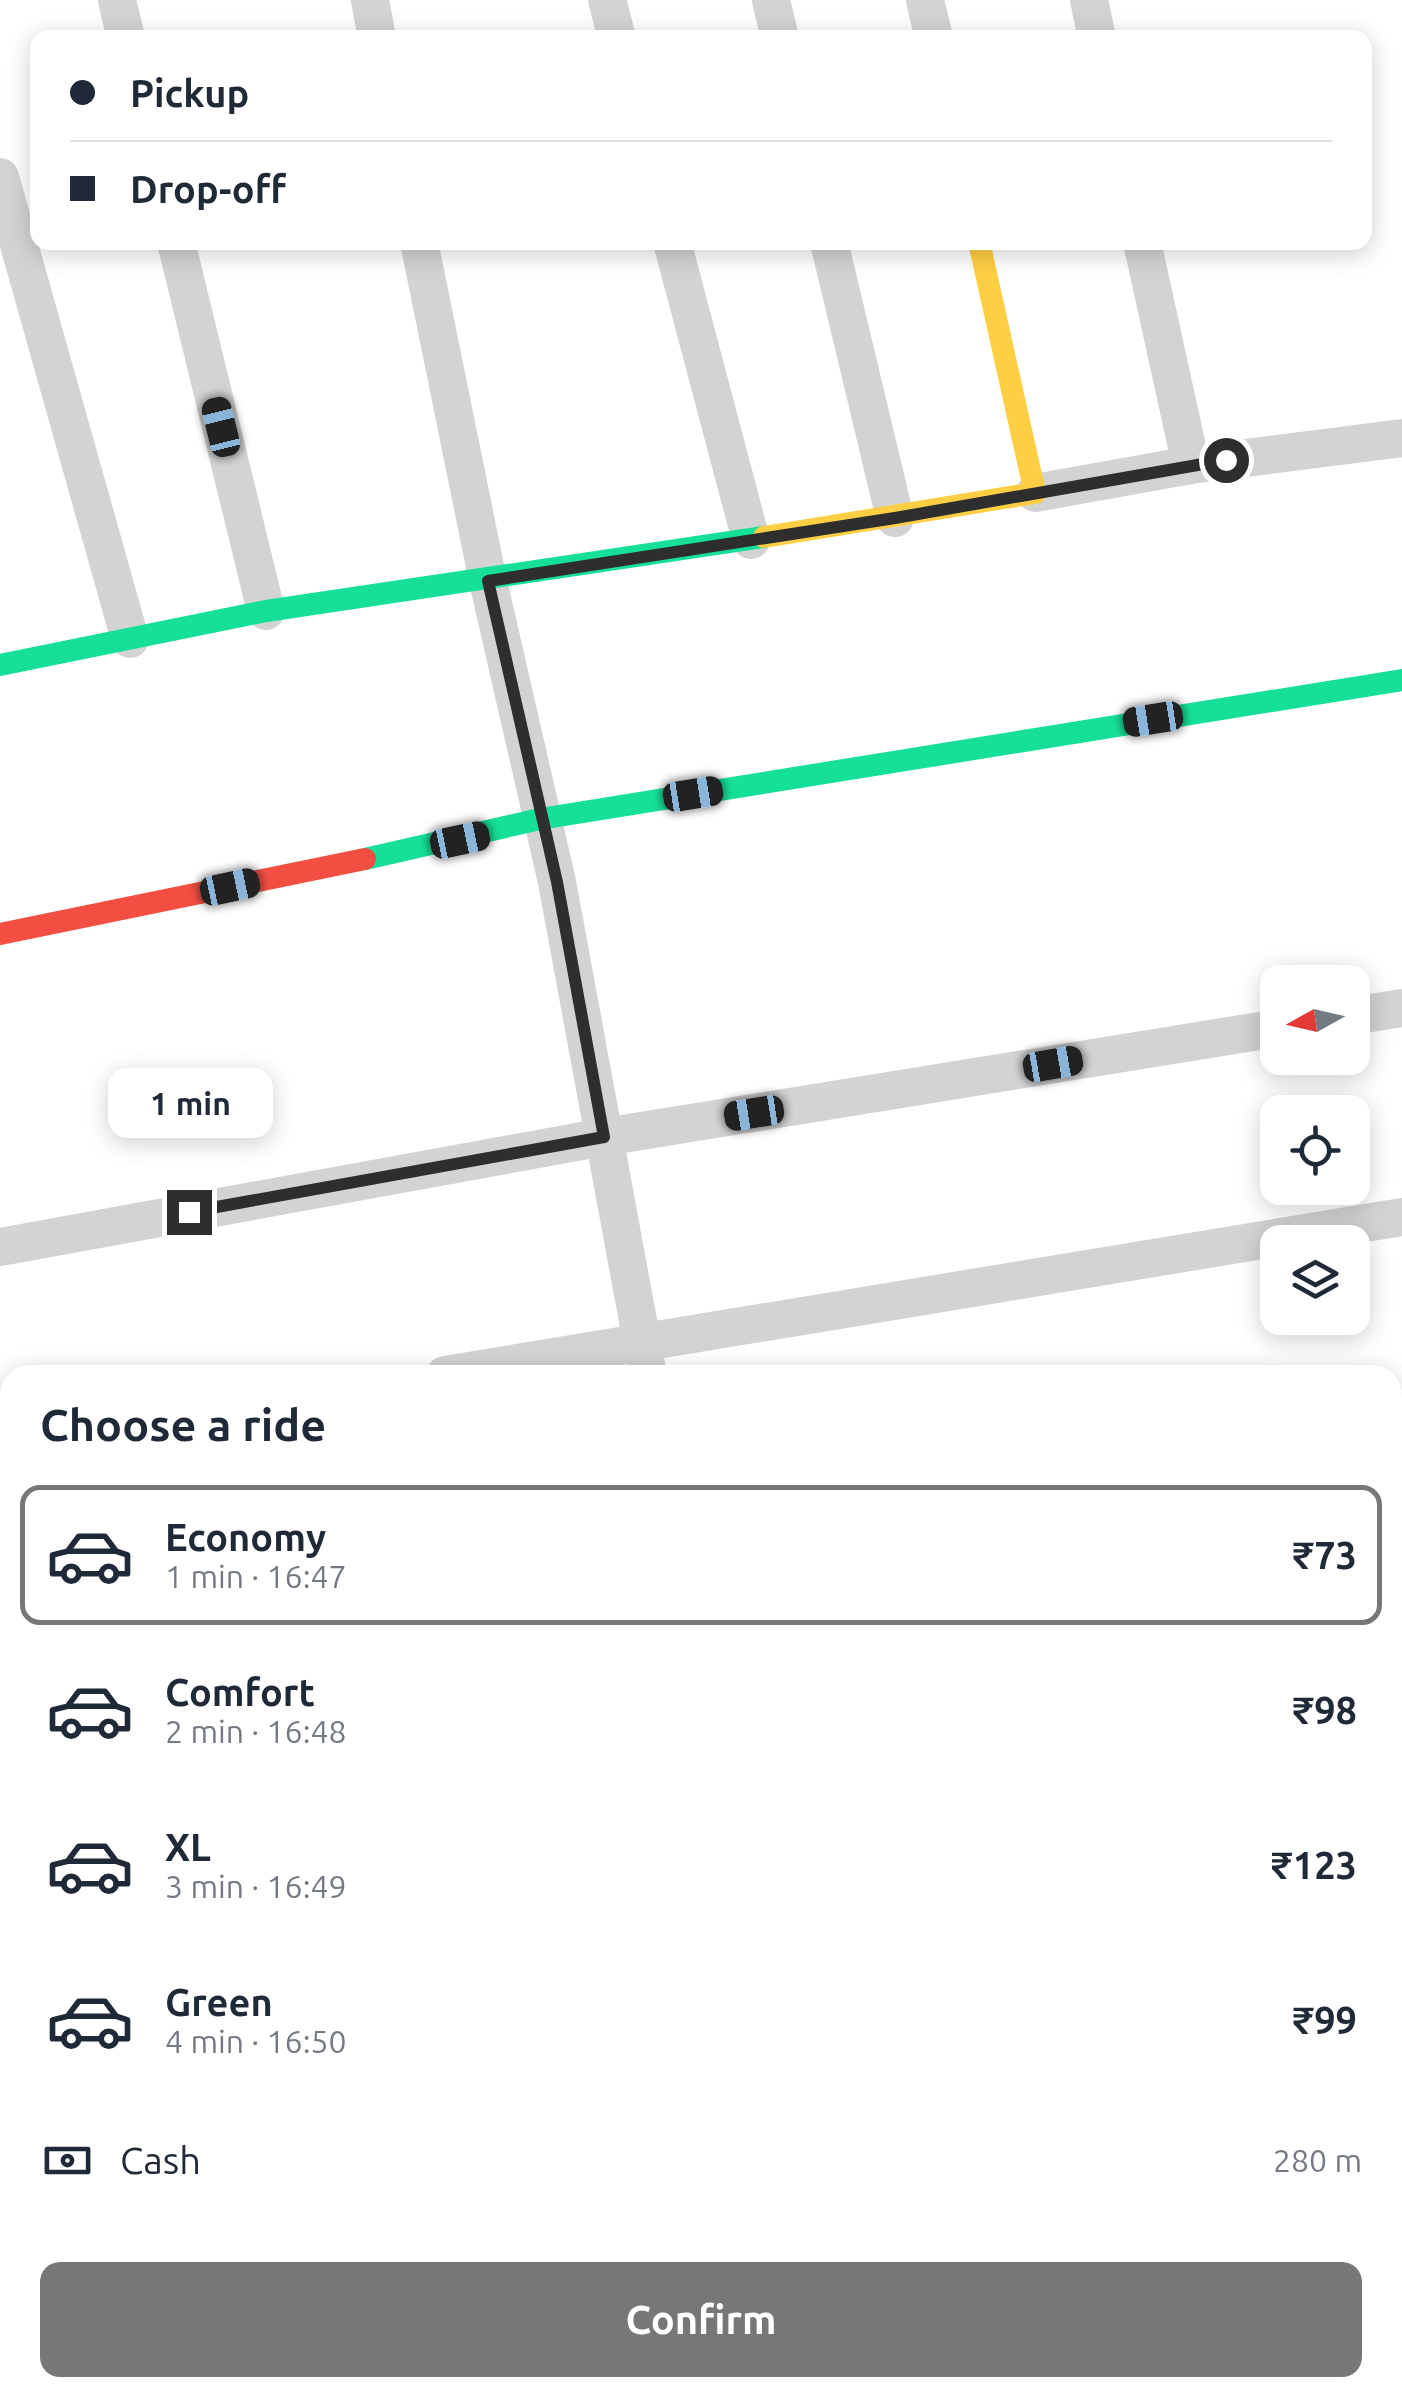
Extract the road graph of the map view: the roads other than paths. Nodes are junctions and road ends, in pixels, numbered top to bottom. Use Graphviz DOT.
graph roads {
  1 [pos="116,0"];
  2 [pos="370,0"];
  3 [pos="607,0"];
  4 [pos="771,0"];
  5 [pos="925,0"];
  6 [pos="1089,0"];
  7 [pos="124,30"];
  8 [pos="376,30"];
  9 [pos="615,30"];
  10 [pos="778,30"];
  11 [pos="932,30"];
  12 [pos="1096,30"];
  13 [pos="0,177"];
  14 [pos="178,250"];
  15 [pos="421,250"];
  16 [pos="674,250"];
  17 [pos="831,250"];
  18 [pos="982,250"];
  19 [pos="1144,250"];
  20 [pos="1402,438"];
  21 [pos="1191,465"];
  22 [pos="1035,493"];
  23 [pos="895,518"];
  24 [pos="751,540"];
  25 [pos="488,581"];
  26 [pos="266,611"];
  27 [pos="130,639"];
  28 [pos="0,665"];
  29 [pos="1402,680"];
  30 [pos="540,820"];
  31 [pos="0,934"];
  32 [pos="1402,1008"];
  33 [pos="1370,1013"];
  34 [pos="1260,1031"];
  35 [pos="604,1137"];
  36 [pos="1402,1218"];
  37 [pos="0,1247"];
  38 [pos="645,1358"];
  39 [pos="563,1365"];
  1 -- 7 [label="street"];
  2 -- 8 [label="street"];
  3 -- 9 [label="street"];
  4 -- 10 [label="street"];
  5 -- 11 [label="street"];
  6 -- 12 [label="street"];
  13 -- 27 [label="street"];
  14 -- 26 [label="street"];
  15 -- 25 [label="street"];
  16 -- 24 [label="street"];
  17 -- 23 [label="street"];
  18 -- 22 [label="street"];
  19 -- 21 [label="street"];
  20 -- 21 [label="street"];
  21 -- 22 [label="street"];
  22 -- 23 [label="street"];
  23 -- 24 [label="street"];
  24 -- 25 [label="street"];
  25 -- 26 [label="street"];
  25 -- 30 [label="street"];
  26 -- 27 [label="street"];
  27 -- 28 [label="street"];
  29 -- 30 [label="street"];
  30 -- 31 [label="street"];
  30 -- 35 [label="street"];
  32 -- 33 [label="street"];
  34 -- 35 [label="street"];
  35 -- 37 [label="street"];
  35 -- 38 [label="street"];
  36 -- 38 [label="street"];
  38 -- 39 [label="street"];
}
